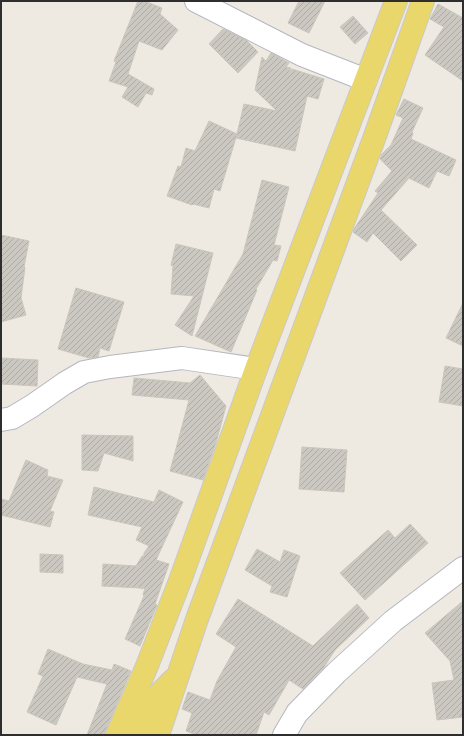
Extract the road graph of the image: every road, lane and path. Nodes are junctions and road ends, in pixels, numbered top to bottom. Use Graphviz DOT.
graph roads {
  1 [pos="196,1"];
  2 [pos="396,1"];
  3 [pos="423,1"];
  4 [pos="366,80"];
  5 [pos="348,126"];
  6 [pos="374,136"];
  7 [pos="256,369"];
  8 [pos="1,420"];
  9 [pos="463,568"];
  10 [pos="147,666"];
  11 [pos="178,676"];
  12 [pos="145,712"];
  13 [pos="163,733"];
  14 [pos="117,735"];
  15 [pos="137,735"];
  16 [pos="284,735"];
  1 -- 4 [label="street"];
  2 -- 4 [label="main road"];
  3 -- 6 [label="main road"];
  4 -- 5 [label="main road"];
  5 -- 6 [label="main road"];
  5 -- 7 [label="main road"];
  6 -- 11 [label="main road"];
  7 -- 8 [label="street"];
  7 -- 10 [label="main road"];
  9 -- 16 [label="street"];
  10 -- 12 [label="main road"];
  10 -- 14 [label="main road"];
  11 -- 12 [label="main road"];
  11 -- 13 [label="main road"];
  12 -- 15 [label="main road"];
}
